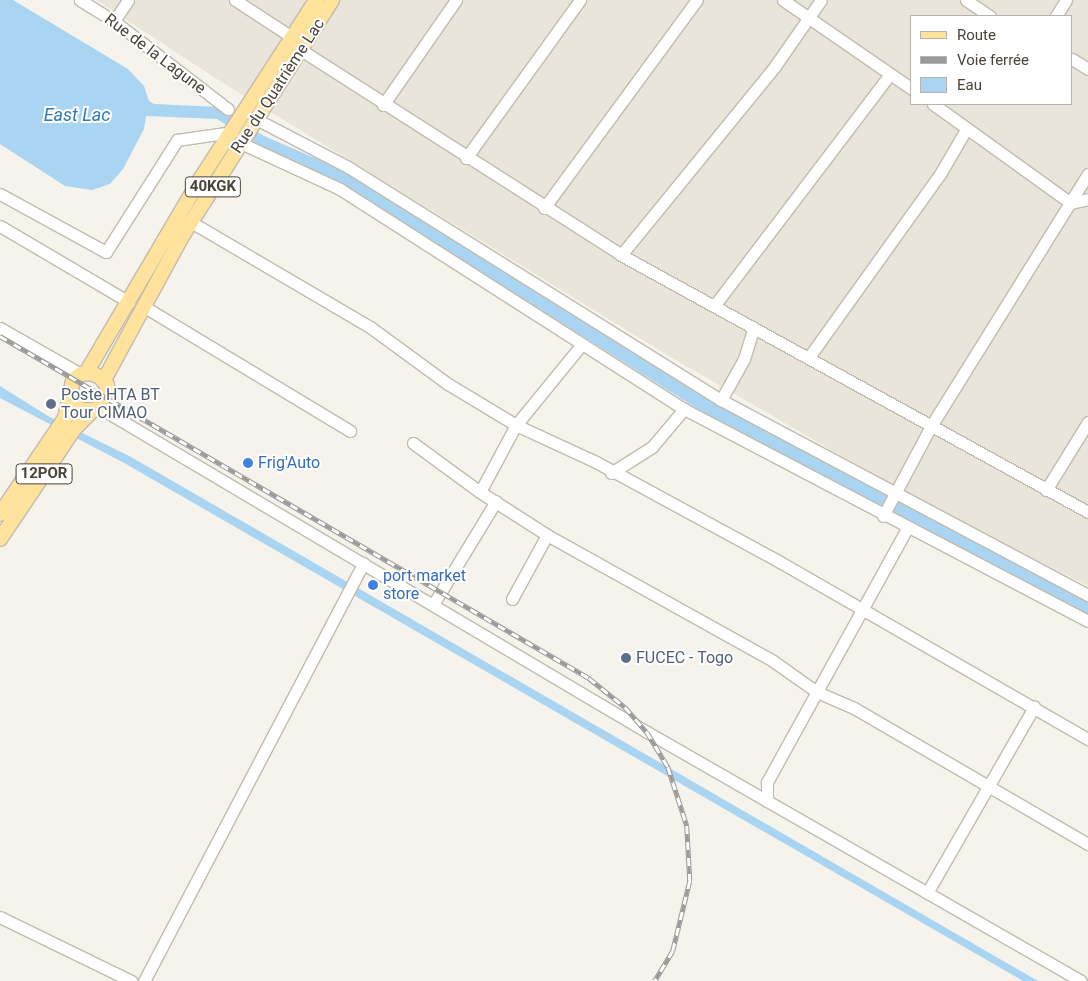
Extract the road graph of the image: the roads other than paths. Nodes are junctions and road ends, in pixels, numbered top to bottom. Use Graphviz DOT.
graph roads {
  1 [pos="80,0"];
  2 [pos="128,0"];
  3 [pos="236,0"];
  4 [pos="316,0"];
  5 [pos="332,0"];
  6 [pos="456,0"];
  7 [pos="580,0"];
  8 [pos="697,0"];
  9 [pos="783,0"];
  10 [pos="821,0"];
  11 [pos="966,0"];
  12 [pos="1066,0"];
  13 [pos="988,15"];
  14 [pos="1057,15"];
  15 [pos="808,18"];
  16 [pos="114,21"];
  17 [pos="292,37"];
  18 [pos="301,50"];
  19 [pos="1073,60"];
  20 [pos="1088,69"];
  21 [pos="890,74"];
  22 [pos="910,88"];
  23 [pos="383,105"];
  24 [pos="936,105"];
  25 [pos="228,110"];
  26 [pos="256,119"];
  27 [pos="967,128"];
  28 [pos="237,137"];
  29 [pos="466,158"];
  30 [pos="1088,174"];
  31 [pos="0,194"];
  32 [pos="1088,198"];
  33 [pos="1071,203"];
  34 [pos="544,208"];
  35 [pos="191,222"];
  36 [pos="0,226"];
  37 [pos="621,255"];
  38 [pos="129,302"];
  39 [pos="143,306"];
  40 [pos="714,306"];
  41 [pos="0,328"];
  42 [pos="753,330"];
  43 [pos="582,344"];
  44 [pos="809,357"];
  45 [pos="83,374"];
  46 [pos="104,380"];
  47 [pos="70,400"];
  48 [pos="721,400"];
  49 [pos="684,409"];
  50 [pos="96,410"];
  51 [pos="1088,422"];
  52 [pos="516,425"];
  53 [pos="930,426"];
  54 [pos="350,431"];
  55 [pos="412,443"];
  56 [pos="611,473"];
  57 [pos="1046,490"];
  58 [pos="480,492"];
  59 [pos="895,495"];
  60 [pos="496,501"];
  61 [pos="1088,512"];
  62 [pos="0,514"];
  63 [pos="883,516"];
  64 [pos="907,528"];
  65 [pos="547,535"];
  66 [pos="0,539"];
  67 [pos="363,563"];
  68 [pos="1088,594"];
  69 [pos="512,599"];
  70 [pos="434,603"];
  71 [pos="863,609"];
  72 [pos="1088,621"];
  73 [pos="817,692"];
  74 [pos="1034,707"];
  75 [pos="1088,739"];
  76 [pos="990,787"];
  77 [pos="767,801"];
  78 [pos="1088,844"];
  79 [pos="926,894"];
  80 [pos="0,917"];
  81 [pos="131,981"];
  82 [pos="144,981"];
  83 [pos="1081,981"];
  1 -- 16 [label="street, Rue de la Lagune"];
  2 -- 16 [label="street"];
  3 -- 17 [label="street"];
  4 -- 17 [label="main road, Rue du Quatrième Lac / 40KGK"];
  5 -- 18 [label="main road, Rue du Quatrième Lac / 40KGK"];
  6 -- 23 [label="street"];
  7 -- 29 [label="street"];
  8 -- 34 [label="street"];
  9 -- 15 [label="street"];
  10 -- 15 [label="street"];
  11 -- 13 [label="street"];
  12 -- 14 [label="street"];
  15 -- 21 [label="street"];
  15 -- 37 [label="street"];
  16 -- 25 [label="street, Rue de la Lagune"];
  17 -- 28 [label="main road, Rue du Quatrième Lac / 40KGK"];
  18 -- 23 [label="street"];
  18 -- 26 [label="main road, Rue du Quatrième Lac / 40KGK"];
  19 -- 20 [label="street"];
  21 -- 22 [label="street"];
  21 -- 40 [label="street"];
  23 -- 29 [label="street"];
  24 -- 27 [label="street"];
  26 -- 28 [label="main road, Rue du Quatrième Lac / 40KGK"];
  26 -- 48 [label="street"];
  27 -- 33 [label="street"];
  27 -- 44 [label="street"];
  28 -- 31 [label="street"];
  28 -- 35 [label="main road, Rue du Quatrième Lac / 40KGK"];
  28 -- 38 [label="main road, Rue du Quatrième Lac / 40KGK"];
  28 -- 43 [label="street"];
  29 -- 34 [label="street"];
  30 -- 33 [label="street"];
  32 -- 33 [label="street"];
  33 -- 53 [label="street"];
  34 -- 37 [label="street"];
  35 -- 39 [label="main road, Rue du Quatrième Lac / 40KGK"];
  35 -- 52 [label="street"];
  36 -- 38 [label="street"];
  37 -- 40 [label="street"];
  38 -- 45 [label="main road, Rue du Quatrième Lac / 40KGK"];
  39 -- 46 [label="main road, Rue du Quatrième Lac / 40KGK"];
  39 -- 54 [label="street"];
  40 -- 42 [label="street"];
  41 -- 45 [label="street"];
  42 -- 44 [label="street"];
  42 -- 48 [label="street"];
  43 -- 49 [label="street"];
  43 -- 52 [label="street"];
  44 -- 53 [label="street"];
  45 -- 46 [label="main road"];
  45 -- 47 [label="main road, 40KGK"];
  46 -- 50 [label="main road, 40KGK"];
  47 -- 50 [label="main road"];
  47 -- 62 [label="main road, 12POR"];
  48 -- 59 [label="street"];
  49 -- 56 [label="street"];
  49 -- 63 [label="street"];
  50 -- 66 [label="main road, 12POR"];
  50 -- 67 [label="street"];
  51 -- 57 [label="street"];
  52 -- 56 [label="street"];
  52 -- 58 [label="street"];
  53 -- 57 [label="street"];
  53 -- 59 [label="street"];
  55 -- 58 [label="street"];
  56 -- 71 [label="street"];
  57 -- 61 [label="street"];
  58 -- 60 [label="street"];
  59 -- 63 [label="street"];
  59 -- 68 [label="street"];
  60 -- 65 [label="street"];
  60 -- 70 [label="street"];
  63 -- 64 [label="street"];
  64 -- 71 [label="street"];
  64 -- 72 [label="street"];
  65 -- 69 [label="street"];
  65 -- 73 [label="street"];
  67 -- 70 [label="street"];
  67 -- 82 [label="street"];
  70 -- 77 [label="street"];
  71 -- 73 [label="street"];
  71 -- 74 [label="street"];
  73 -- 76 [label="street"];
  73 -- 77 [label="street"];
  74 -- 75 [label="street"];
  74 -- 76 [label="street"];
  76 -- 78 [label="street"];
  76 -- 79 [label="street"];
  77 -- 79 [label="street"];
  79 -- 83 [label="street"];
  80 -- 81 [label="street"];
}
